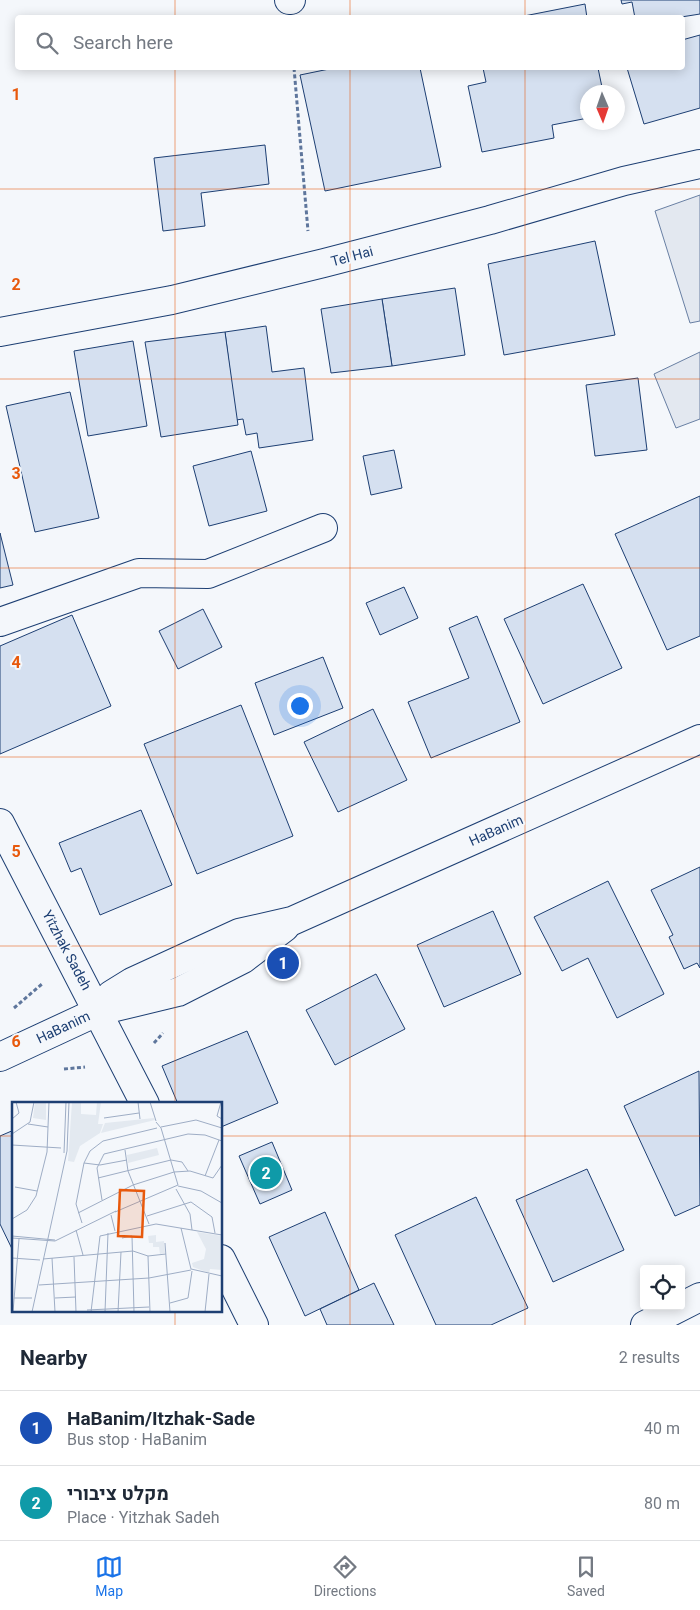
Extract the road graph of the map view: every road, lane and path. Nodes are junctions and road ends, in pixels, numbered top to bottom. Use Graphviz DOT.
graph roads {
  1 [pos="294,70"];
  2 [pos="700,164"];
  3 [pos="310,266"];
  4 [pos="0,332"];
  5 [pos="323,528"];
  6 [pos="0,622"];
  7 [pos="700,739"];
  8 [pos="0,823"];
  9 [pos="47,981"];
  10 [pos="14,1008"];
  11 [pos="99,1011"];
  12 [pos="0,1057"];
  13 [pos="90,1068"];
  14 [pos="59,1070"];
  15 [pos="144,1102"];
  16 [pos="222,1261"];
  17 [pos="700,1297"];
  18 [pos="254,1325"];
  19 [pos="644,1325"];
  1 -- 3 [label="path"];
  2 -- 3 [label="street, Tel Hai"];
  3 -- 4 [label="street, Tel Hai"];
  5 -- 6 [label="street"];
  7 -- 11 [label="street, HaBanim"];
  8 -- 11 [label="street, Yitzhak Sadeh"];
  9 -- 10 [label="path"];
  11 -- 12 [label="street, HaBanim"];
  11 -- 15 [label="street, Yitzhak Sadeh"];
  13 -- 14 [label="path"];
  16 -- 18 [label="street"];
  17 -- 19 [label="street"];
}
